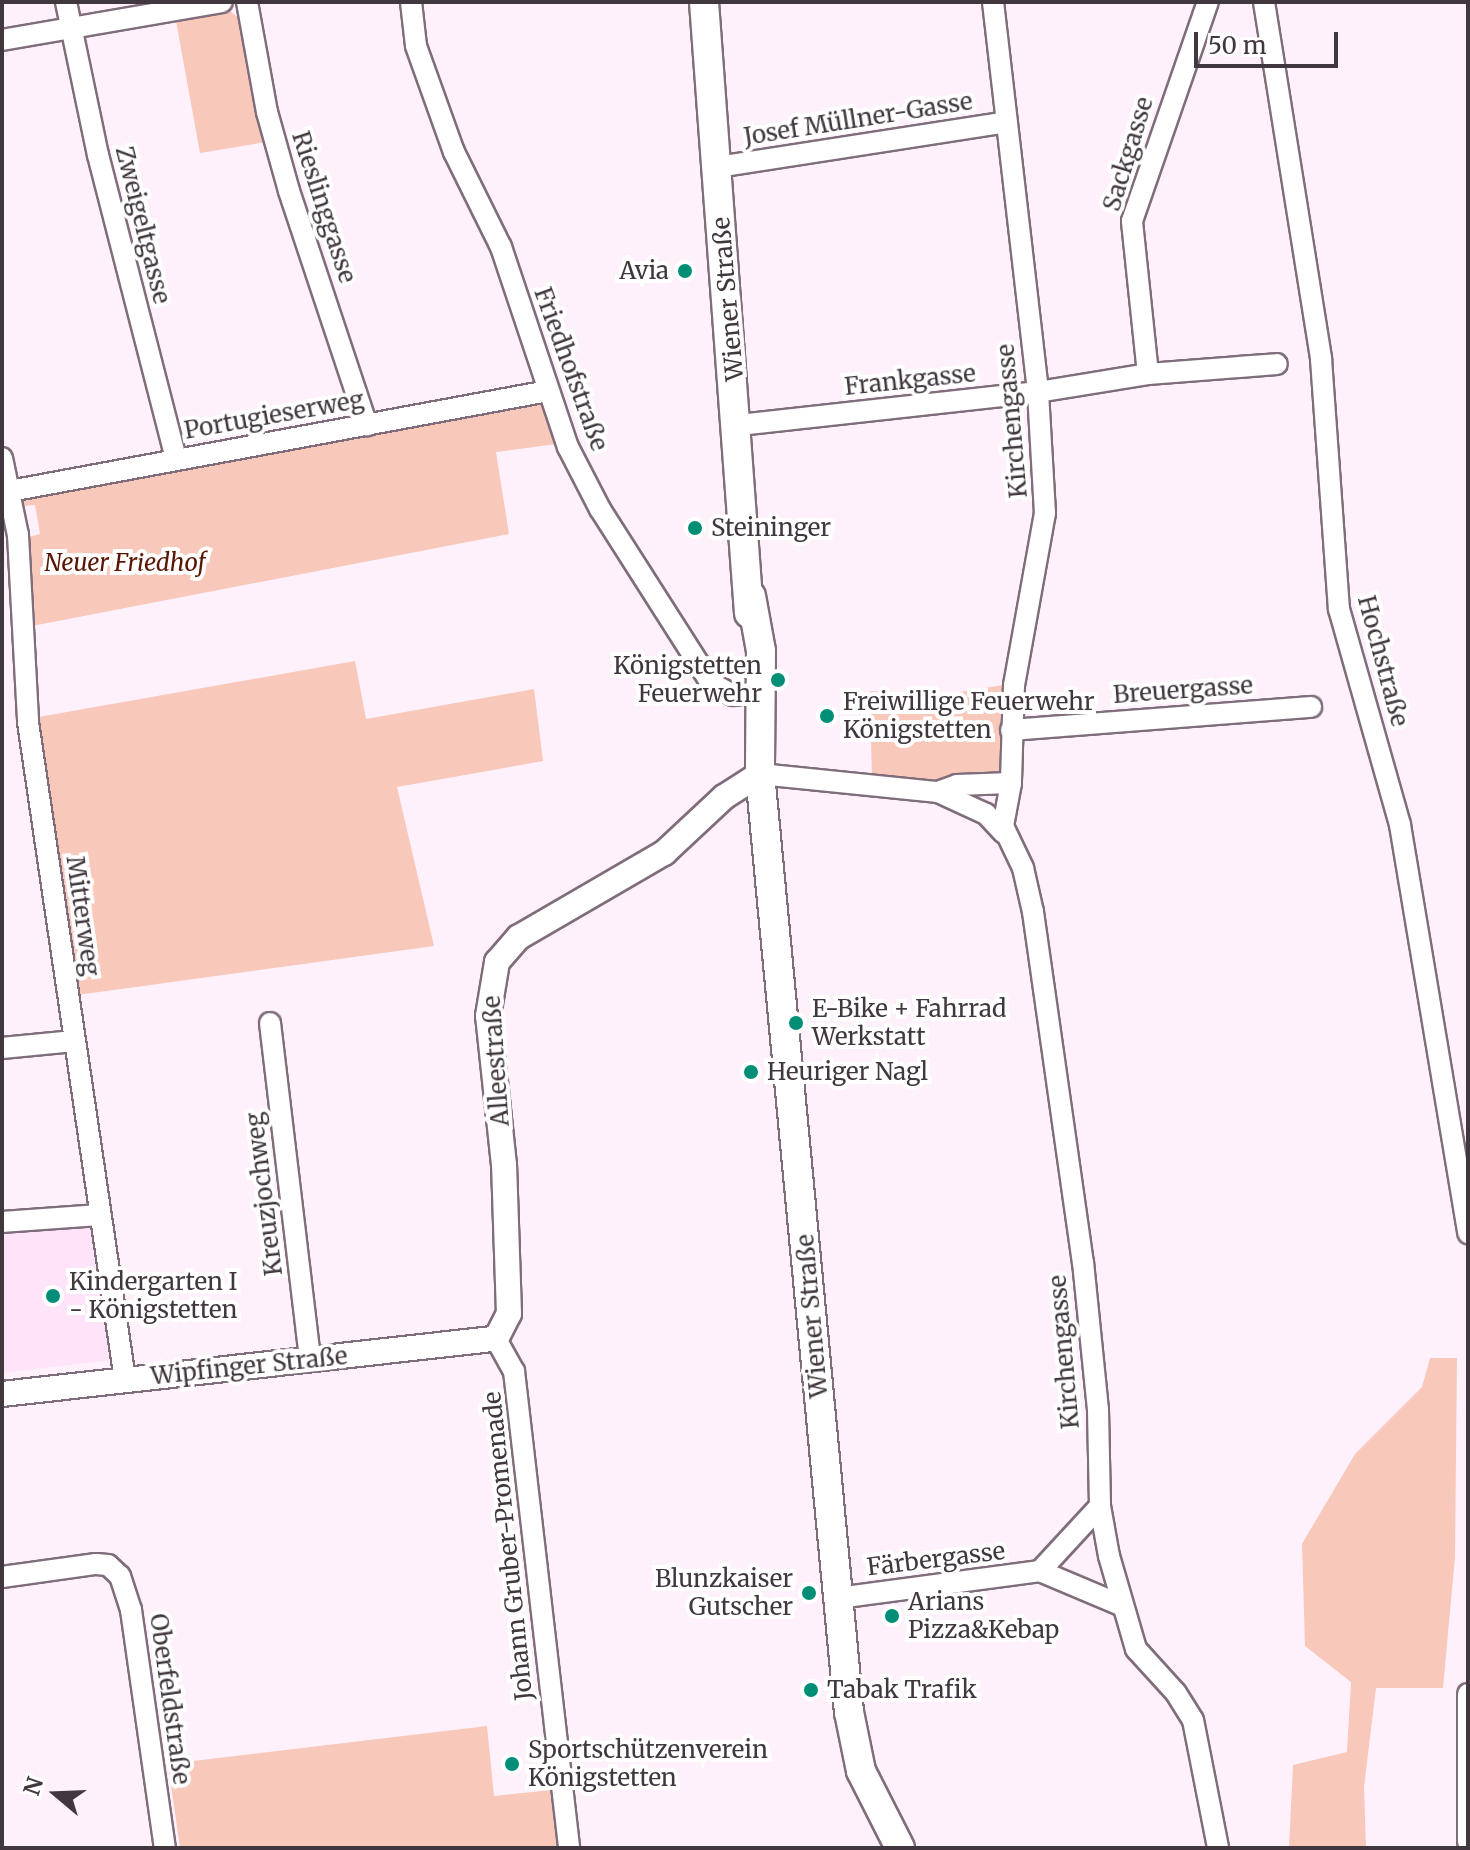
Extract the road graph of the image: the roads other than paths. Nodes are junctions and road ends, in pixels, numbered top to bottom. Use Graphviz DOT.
graph roads {
  1 [pos="66,2"];
  2 [pos="222,2"];
  3 [pos="247,2"];
  4 [pos="411,2"];
  5 [pos="704,2"];
  6 [pos="993,2"];
  7 [pos="1208,2"];
  8 [pos="1264,2"];
  9 [pos="70,28"];
  10 [pos="2,40"];
  11 [pos="1007,122"];
  12 [pos="717,167"];
  13 [pos="1277,364"];
  14 [pos="1148,374"];
  15 [pos="548,391"];
  16 [pos="1038,392"];
  17 [pos="367,425"];
  18 [pos="739,425"];
  19 [pos="2,458"];
  20 [pos="176,459"];
  21 [pos="10,491"];
  22 [pos="752,693"];
  23 [pos="1311,707"];
  24 [pos="1011,730"];
  25 [pos="760,774"];
  26 [pos="1011,783"];
  27 [pos="938,792"];
  28 [pos="1004,833"];
  29 [pos="270,1023"];
  30 [pos="75,1041"];
  31 [pos="2,1048"];
  32 [pos="100,1215"];
  33 [pos="2,1222"];
  34 [pos="1468,1233"];
  35 [pos="496,1339"];
  36 [pos="310,1359"];
  37 [pos="125,1380"];
  38 [pos="2,1394"];
  39 [pos="1100,1506"];
  40 [pos="1040,1571"];
  41 [pos="2,1577"];
  42 [pos="838,1598"];
  43 [pos="1123,1606"];
  44 [pos="1468,1694"];
  45 [pos="1468,1842"];
  46 [pos="165,1848"];
  47 [pos="569,1848"];
  48 [pos="900,1848"];
  49 [pos="1218,1848"];
  1 -- 9 [label="street, Zweigeltgasse"];
  2 -- 9 [label="street"];
  3 -- 17 [label="street, Rieslinggasse"];
  4 -- 15 [label="street, Friedhofstraße"];
  5 -- 12 [label="main road, Wiener Straße"];
  6 -- 11 [label="street, Kirchengasse"];
  7 -- 14 [label="street, Sackgasse"];
  8 -- 34 [label="street, Hochstraße"];
  9 -- 10 [label="street"];
  9 -- 20 [label="street, Zweigeltgasse"];
  11 -- 12 [label="street, Josef Müllner-Gasse"];
  11 -- 16 [label="street, Kirchengasse"];
  12 -- 18 [label="main road, Wiener Straße"];
  13 -- 14 [label="street, Frankgasse"];
  14 -- 16 [label="street, Frankgasse"];
  15 -- 17 [label="street, Portugieserweg"];
  15 -- 22 [label="street, Friedhofstraße"];
  16 -- 18 [label="street, Frankgasse"];
  16 -- 24 [label="street, Kirchengasse"];
  17 -- 20 [label="street, Portugieserweg"];
  18 -- 22 [label="main road, Wiener Straße"];
  19 -- 21 [label="street, Mitterweg"];
  20 -- 21 [label="street, Portugieserweg"];
  21 -- 30 [label="street, Mitterweg"];
  22 -- 25 [label="main road, Wiener Straße"];
  23 -- 24 [label="street, Breuergasse"];
  24 -- 26 [label="street, Kirchengasse"];
  25 -- 27 [label="street, Kirchengasse"];
  25 -- 35 [label="street, Alleestraße"];
  25 -- 42 [label="main road, Wiener Straße"];
  26 -- 27 [label="street"];
  26 -- 28 [label="street, Kirchengasse"];
  27 -- 28 [label="street, Kirchengasse"];
  28 -- 39 [label="street, Kirchengasse"];
  29 -- 36 [label="street, Kreuzjochweg"];
  30 -- 31 [label="street"];
  30 -- 32 [label="street, Mitterweg"];
  32 -- 33 [label="street"];
  32 -- 37 [label="street, Mitterweg"];
  35 -- 36 [label="street, Wipfinger Straße"];
  35 -- 47 [label="street, Johann Gruber-Promenade"];
  36 -- 37 [label="street, Wipfinger Straße"];
  37 -- 38 [label="street, Wipfinger Straße"];
  39 -- 40 [label="street, Färbergasse"];
  39 -- 43 [label="street, Kirchengasse"];
  40 -- 42 [label="street, Färbergasse"];
  40 -- 43 [label="street, Färbergasse"];
  41 -- 46 [label="street, Oberfeldstraße"];
  42 -- 48 [label="main road, Wiener Straße"];
  43 -- 49 [label="street, Kirchengasse"];
  44 -- 45 [label="street"];
}
